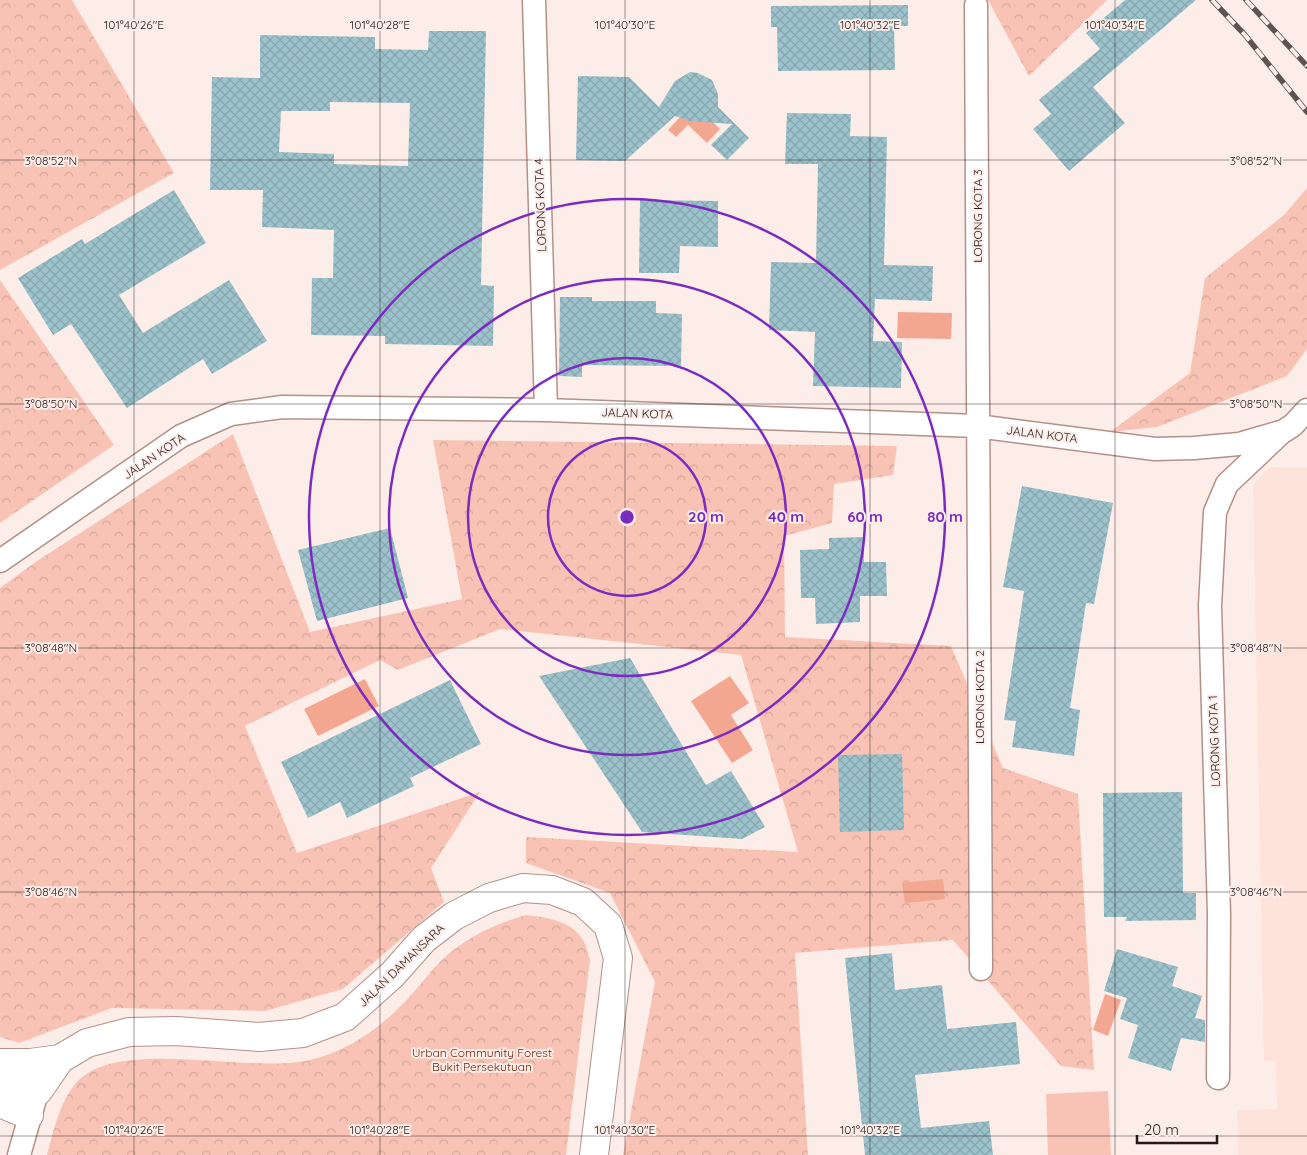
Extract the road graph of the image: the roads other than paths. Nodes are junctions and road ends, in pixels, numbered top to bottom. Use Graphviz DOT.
graph roads {
  1 [pos="534,0"];
  2 [pos="976,5"];
  3 [pos="546,410"];
  4 [pos="1307,410"];
  5 [pos="977,426"];
  6 [pos="1284,431"];
  7 [pos="0,561"];
  8 [pos="981,969"];
  9 [pos="60,1059"];
  10 [pos="0,1063"];
  11 [pos="1218,1078"];
  12 [pos="0,1080"];
  13 [pos="0,1103"];
  14 [pos="34,1103"];
  15 [pos="18,1155"];
  16 [pos="594,1155"];
  1 -- 3 [label="street, LORONG KOTA 4"];
  2 -- 5 [label="street, LORONG KOTA 3"];
  3 -- 5 [label="street, JALAN KOTA"];
  3 -- 7 [label="street, JALAN KOTA"];
  4 -- 6 [label="street, JALAN KOTA"];
  5 -- 6 [label="street, JALAN KOTA"];
  5 -- 8 [label="street, LORONG KOTA 2"];
  6 -- 11 [label="street, LORONG KOTA 1"];
  9 -- 10 [label="street"];
  9 -- 14 [label="street, JALAN DAMANSARA"];
  9 -- 16 [label="street, JALAN DAMANSARA"];
  12 -- 14 [label="street"];
  13 -- 14 [label="street"];
  14 -- 15 [label="street, JALAN DAMANSARA"];
}
